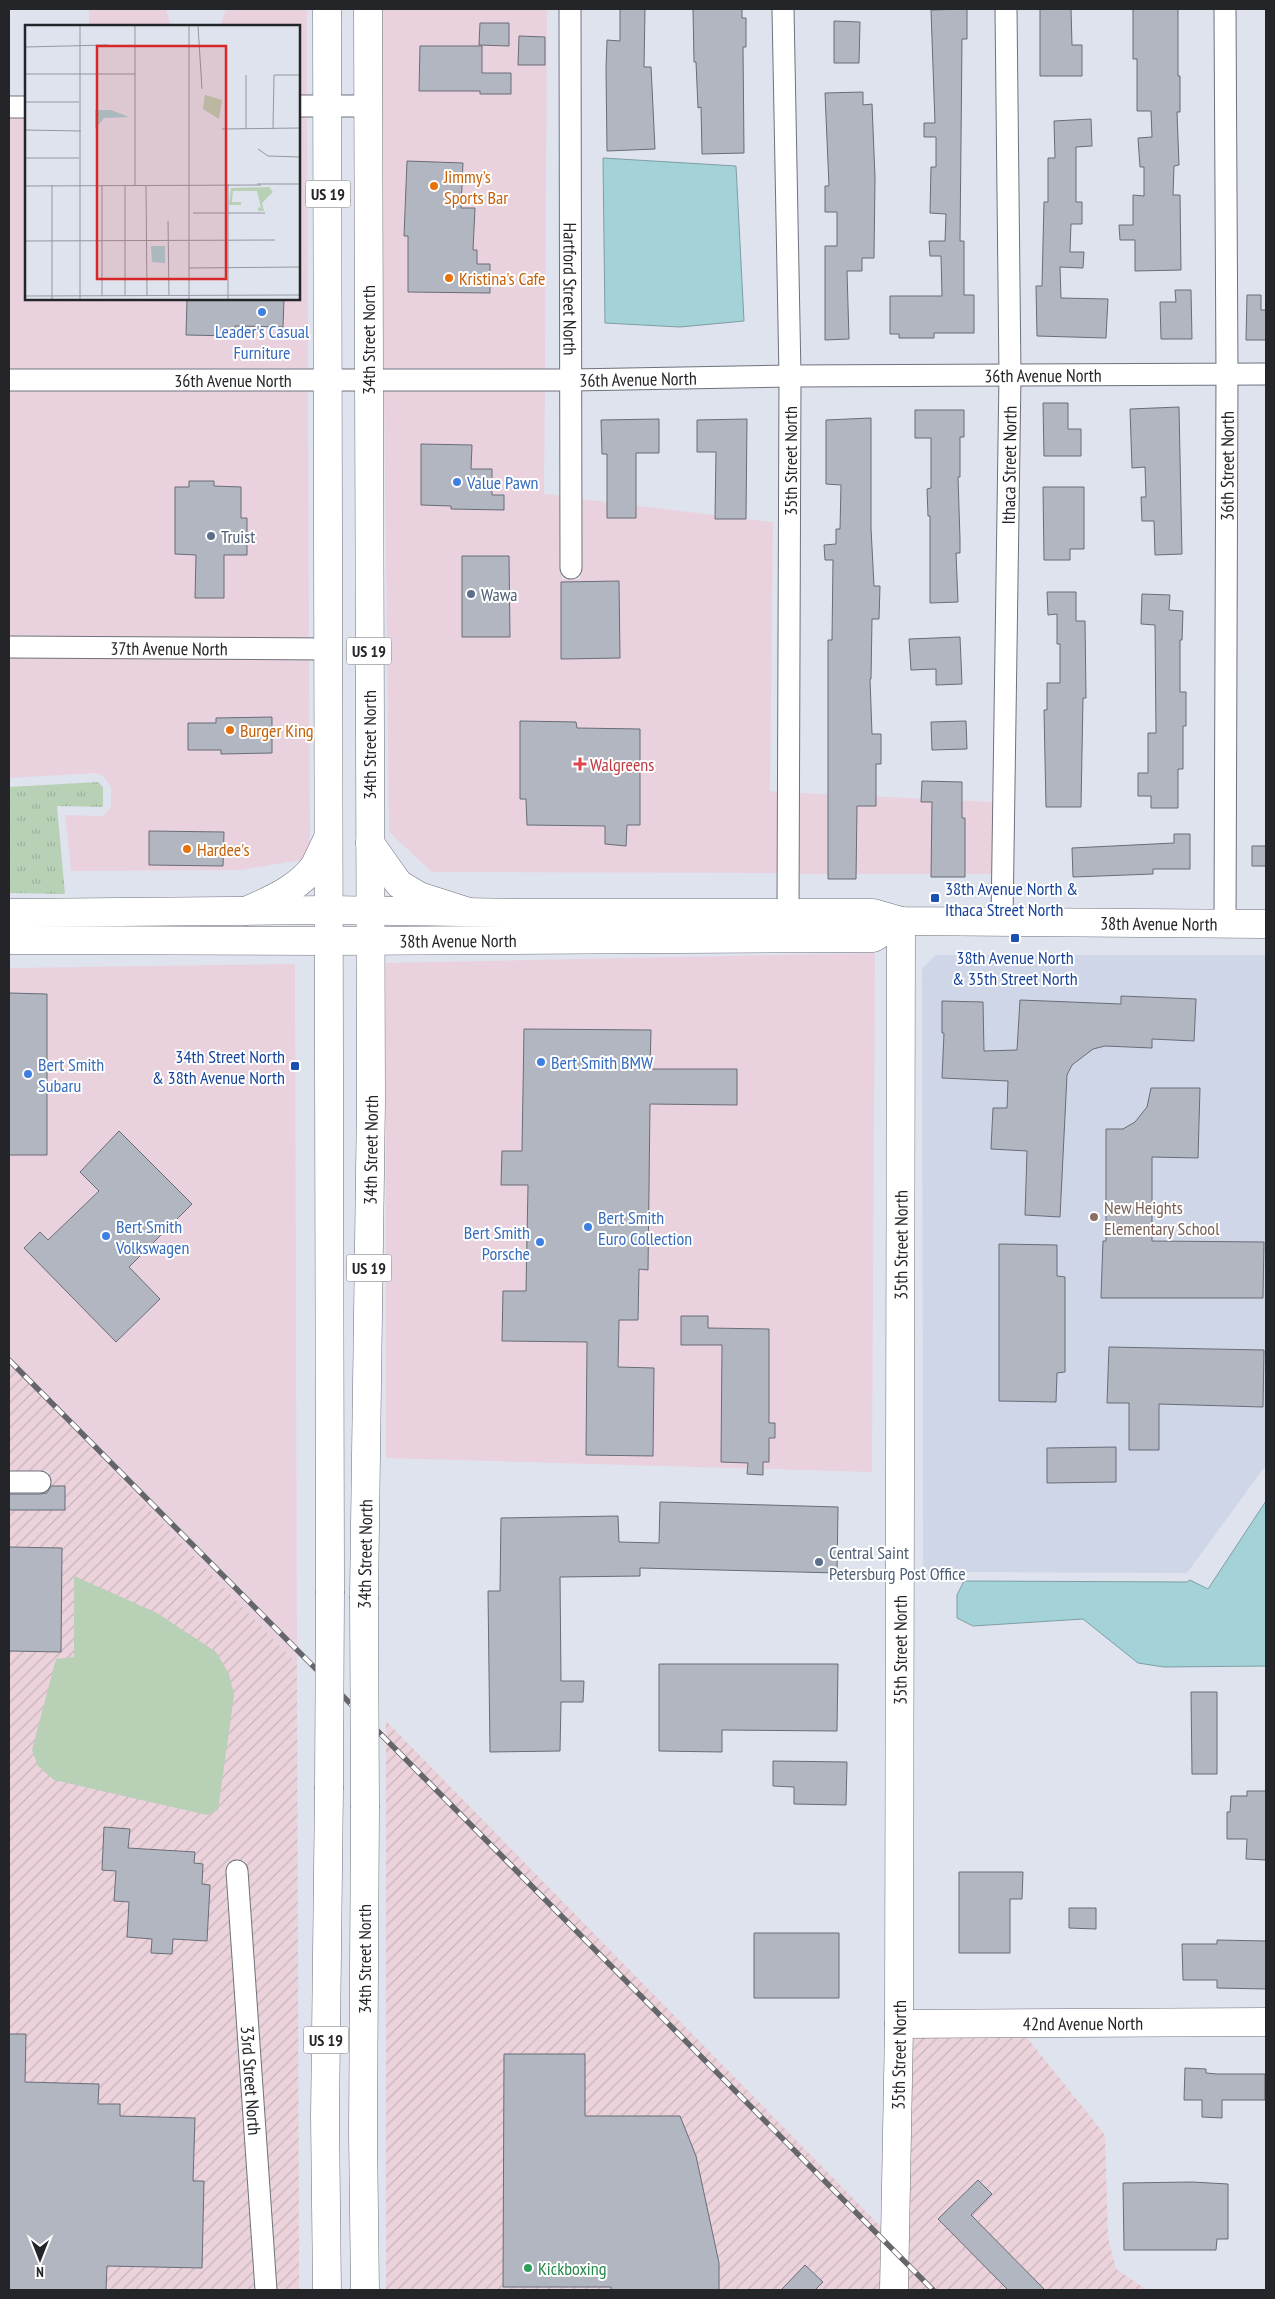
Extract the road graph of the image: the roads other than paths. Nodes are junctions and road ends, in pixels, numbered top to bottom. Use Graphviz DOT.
graph roads {
  1 [pos="327,9"];
  2 [pos="368,9"];
  3 [pos="570,9"];
  4 [pos="783,9"];
  5 [pos="1006,9"];
  6 [pos="1225,9"];
  7 [pos="300,106"];
  8 [pos="327,106"];
  9 [pos="368,106"];
  10 [pos="9,107"];
  11 [pos="25,107"];
  12 [pos="1227,374"];
  13 [pos="1266,374"];
  14 [pos="1010,375"];
  15 [pos="790,376"];
  16 [pos="368,378"];
  17 [pos="328,379"];
  18 [pos="9,380"];
  19 [pos="572,380"];
  20 [pos="328,541"];
  21 [pos="571,568"];
  22 [pos="9,647"];
  23 [pos="328,649"];
  24 [pos="369,650"];
  25 [pos="328,836"];
  26 [pos="370,843"];
  27 [pos="328,910"];
  28 [pos="370,910"];
  29 [pos="246,911"];
  30 [pos="466,911"];
  31 [pos="9,913"];
  32 [pos="788,913"];
  33 [pos="901,921"];
  34 [pos="1002,921"];
  35 [pos="1225,924"];
  36 [pos="1266,924"];
  37 [pos="9,940"];
  38 [pos="371,940"];
  39 [pos="329,941"];
  40 [pos="9,1482"];
  41 [pos="40,1482"];
  42 [pos="237,1872"];
  43 [pos="1266,2022"];
  44 [pos="899,2024"];
  45 [pos="266,2290"];
  46 [pos="327,2290"];
  47 [pos="365,2290"];
  48 [pos="894,2290"];
  1 -- 8 [label="main road, 34th Street North / US 19"];
  2 -- 9 [label="main road, 34th Street North / US 19"];
  3 -- 19 [label="street, Hartford Street North"];
  4 -- 15 [label="street, 35th Street North"];
  5 -- 14 [label="street, Ithaca Street North"];
  6 -- 12 [label="street, 36th Street North"];
  7 -- 8 [label="street"];
  8 -- 9 [label="street"];
  8 -- 17 [label="main road, 34th Street North / US 19"];
  9 -- 16 [label="main road, 34th Street North / US 19"];
  10 -- 11 [label="street"];
  12 -- 13 [label="street, 36th Avenue North"];
  12 -- 14 [label="street, 36th Avenue North"];
  12 -- 35 [label="street, 36th Street North"];
  14 -- 15 [label="street, 36th Avenue North"];
  14 -- 34 [label="street, Ithaca Street North"];
  15 -- 19 [label="street, 36th Avenue North"];
  15 -- 32 [label="street, 35th Street North"];
  16 -- 17 [label="street, 36th Avenue North"];
  16 -- 19 [label="street, 36th Avenue North"];
  16 -- 24 [label="main road, 34th Street North / US 19"];
  17 -- 18 [label="street, 36th Avenue North"];
  17 -- 20 [label="main road, 34th Street North / US 19"];
  19 -- 21 [label="street, Hartford Street North"];
  20 -- 23 [label="main road, 34th Street North / US 19"];
  20 -- 24 [label="main road"];
  22 -- 23 [label="street, 37th Avenue North"];
  23 -- 25 [label="main road, 34th Street North / US 19"];
  24 -- 26 [label="main road, 34th Street North / US 19"];
  25 -- 27 [label="main road, 34th Street North / US 19"];
  25 -- 29 [label="main road"];
  26 -- 28 [label="main road, 34th Street North / US 19"];
  26 -- 30 [label="main road"];
  27 -- 28 [label="main road, 38th Avenue North"];
  27 -- 29 [label="main road, 38th Avenue North"];
  27 -- 39 [label="main road, 34th Street North / US 19"];
  28 -- 30 [label="main road, 38th Avenue North"];
  28 -- 38 [label="main road, 34th Street North / US 19"];
  29 -- 31 [label="main road, 38th Avenue North"];
  30 -- 32 [label="main road, 38th Avenue North"];
  32 -- 33 [label="main road, 38th Avenue North"];
  33 -- 34 [label="main road, 38th Avenue North"];
  33 -- 38 [label="main road, 38th Avenue North"];
  33 -- 44 [label="main road, 35th Street North"];
  34 -- 35 [label="main road, 38th Avenue North"];
  35 -- 36 [label="main road, 38th Avenue North"];
  37 -- 39 [label="main road, 38th Avenue North"];
  38 -- 39 [label="main road, 38th Avenue North"];
  38 -- 47 [label="main road, 34th Street North / US 19, bridge"];
  39 -- 46 [label="main road, 34th Street North / US 19, bridge"];
  40 -- 41 [label="street"];
  42 -- 45 [label="street, 33rd Street North"];
  43 -- 44 [label="main road, 42nd Avenue North"];
  44 -- 48 [label="main road, 35th Street North"];
}
